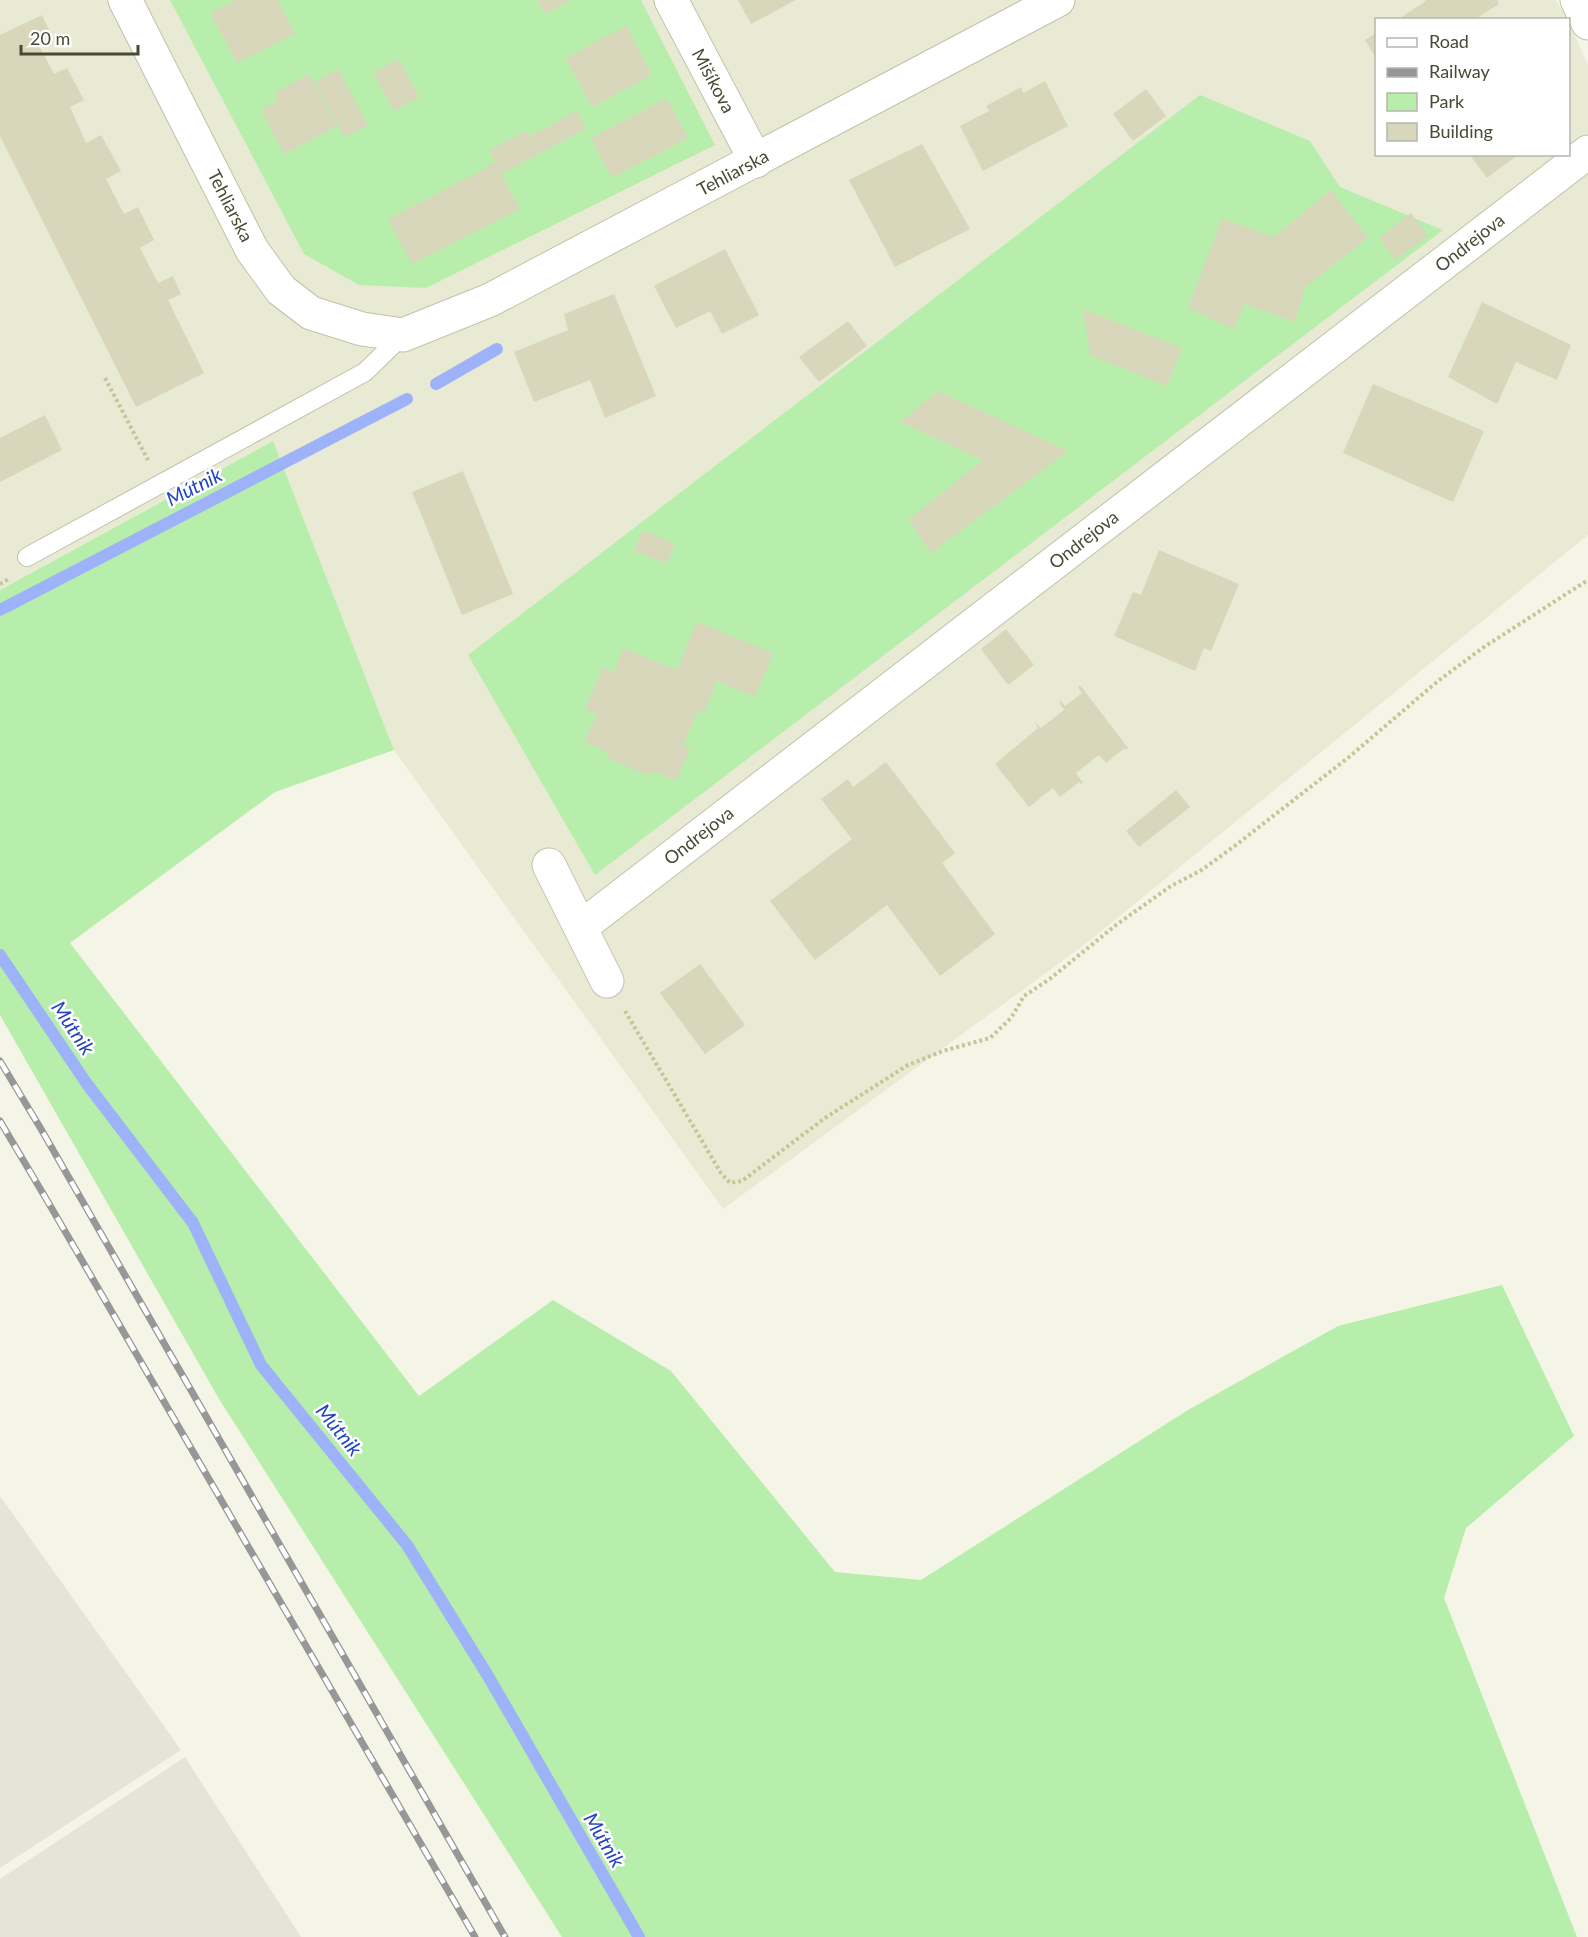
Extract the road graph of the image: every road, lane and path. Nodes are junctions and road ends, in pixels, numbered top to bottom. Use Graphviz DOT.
graph roads {
  1 [pos="125,0"];
  2 [pos="671,0"];
  3 [pos="1058,0"];
  4 [pos="1577,0"];
  5 [pos="1588,23"];
  6 [pos="1588,152"];
  7 [pos="756,161"];
  8 [pos="403,336"];
  9 [pos="105,378"];
  10 [pos="160,484"];
  11 [pos="27,557"];
  12 [pos="1588,580"];
  13 [pos="549,865"];
  14 [pos="581,927"];
  15 [pos="607,981"];
  1 -- 8 [label="street, Tehliarska"];
  2 -- 7 [label="street, Mišíkova"];
  3 -- 7 [label="street, Tehliarska"];
  4 -- 5 [label="street"];
  6 -- 14 [label="street, Ondrejova"];
  7 -- 8 [label="street, Tehliarska"];
  8 -- 10 [label="lane, Tehliarska"];
  9 -- 10 [label="path"];
  10 -- 11 [label="lane, Tehliarska"];
  12 -- 15 [label="path"];
  13 -- 14 [label="street"];
  14 -- 15 [label="street"];
}
